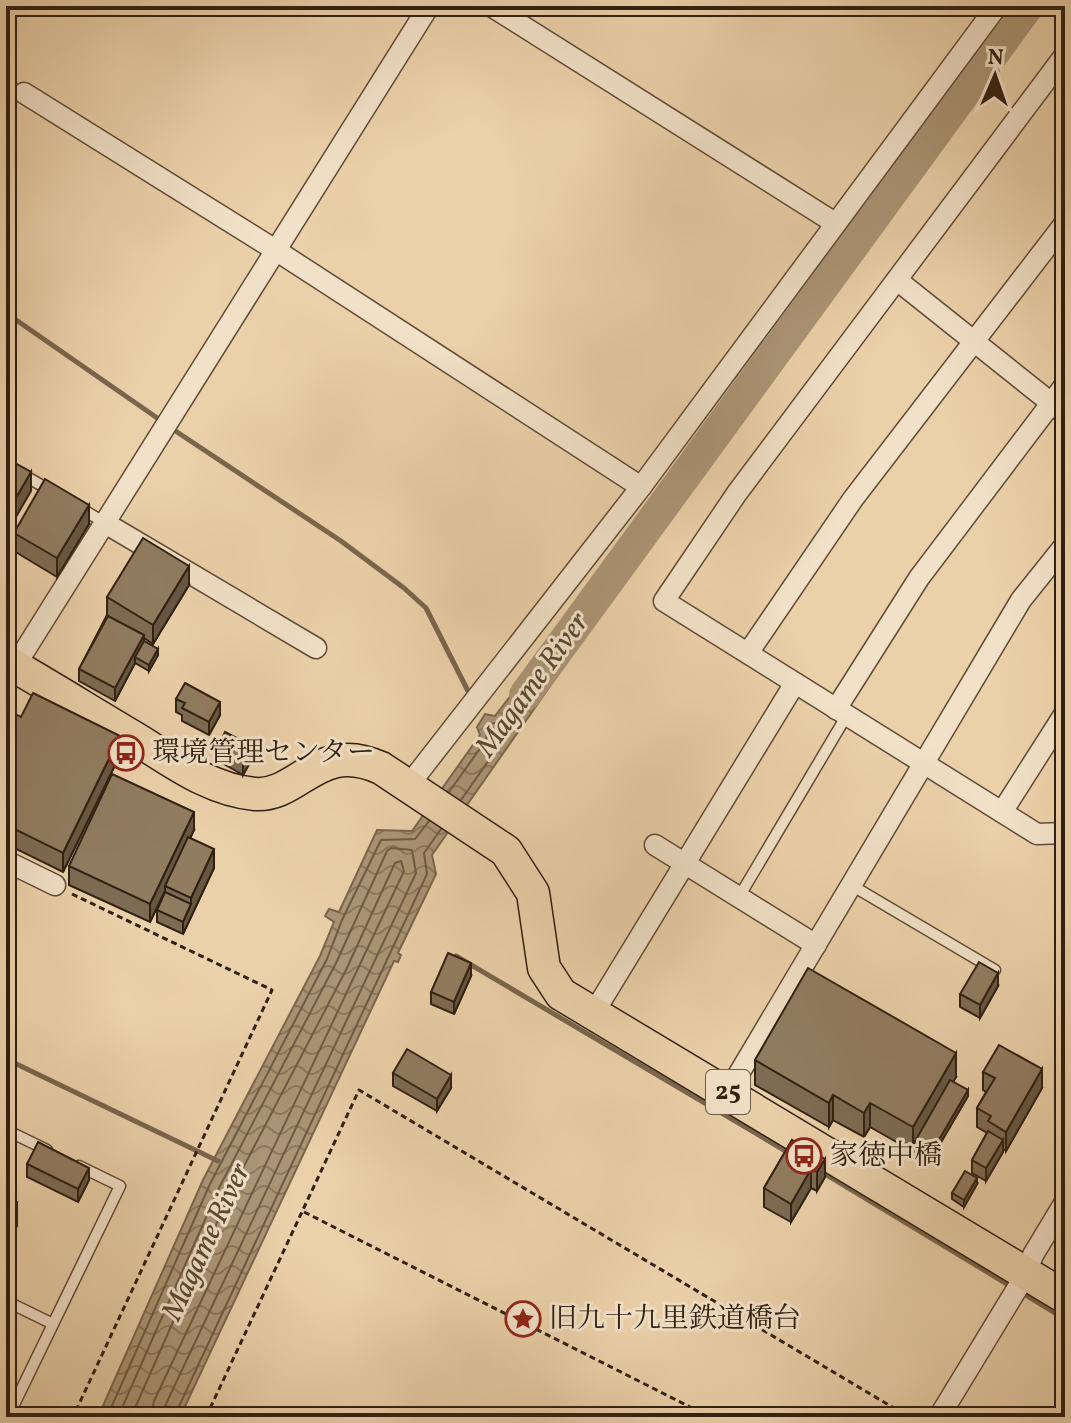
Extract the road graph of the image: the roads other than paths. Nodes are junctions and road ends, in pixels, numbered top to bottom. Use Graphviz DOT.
graph roads {
  1 [pos="429,6"];
  2 [pos="491,6"];
  3 [pos="997,6"];
  4 [pos="1065,55"];
  5 [pos="24,93"];
  6 [pos="835,223"];
  7 [pos="1065,223"];
  8 [pos="277,251"];
  9 [pos="897,280"];
  10 [pos="973,341"];
  11 [pos="1065,385"];
  12 [pos="1058,409"];
  13 [pos="6,465"];
  14 [pos="641,487"];
  15 [pos="105,523"];
  16 [pos="1065,545"];
  17 [pos="316,648"];
  18 [pos="748,653"];
  19 [pos="10,664"];
  20 [pos="795,683"];
  21 [pos="842,712"];
  22 [pos="1065,713"];
  23 [pos="924,763"];
  24 [pos="408,786"];
  25 [pos="1002,812"];
  26 [pos="1065,833"];
  27 [pos="655,845"];
  28 [pos="6,861"];
  29 [pos="685,864"];
  30 [pos="55,885"];
  31 [pos="851,885"];
  32 [pos="739,897"];
  33 [pos="816,945"];
  34 [pos="995,970"];
  35 [pos="593,1014"];
  36 [pos="728,1092"];
  37 [pos="6,1130"];
  38 [pos="1065,1202"];
  39 [pos="1020,1284"];
  40 [pos="1065,1297"];
  41 [pos="6,1301"];
  42 [pos="53,1324"];
  43 [pos="8,1417"];
  44 [pos="939,1417"];
  1 -- 8 [label="street"];
  2 -- 6 [label="street"];
  3 -- 6 [label="street"];
  4 -- 9 [label="street"];
  5 -- 8 [label="street"];
  6 -- 14 [label="street"];
  7 -- 10 [label="street"];
  8 -- 14 [label="street"];
  8 -- 15 [label="street"];
  9 -- 10 [label="street"];
  9 -- 18 [label="street"];
  10 -- 12 [label="street"];
  10 -- 18 [label="street"];
  11 -- 12 [label="street"];
  12 -- 21 [label="street"];
  13 -- 15 [label="lane"];
  14 -- 24 [label="street"];
  15 -- 17 [label="street"];
  15 -- 19 [label="street"];
  16 -- 23 [label="street"];
  18 -- 20 [label="street"];
  19 -- 24 [label="main road, 25"];
  20 -- 21 [label="street"];
  20 -- 29 [label="street"];
  21 -- 23 [label="street"];
  21 -- 32 [label="lane"];
  22 -- 25 [label="street"];
  23 -- 25 [label="street"];
  23 -- 31 [label="street"];
  24 -- 35 [label="main road, 25"];
  25 -- 26 [label="street"];
  27 -- 29 [label="street"];
  28 -- 30 [label="street"];
  29 -- 32 [label="street"];
  29 -- 35 [label="street"];
  31 -- 33 [label="street"];
  31 -- 34 [label="lane"];
  32 -- 33 [label="street"];
  33 -- 36 [label="street"];
  35 -- 36 [label="main road, 25"];
  36 -- 39 [label="main road, 25"];
  37 -- 42 [label="lane"];
  38 -- 39 [label="street"];
  39 -- 40 [label="main road, 25"];
  39 -- 44 [label="street"];
  41 -- 42 [label="lane"];
  42 -- 43 [label="lane"];
}
